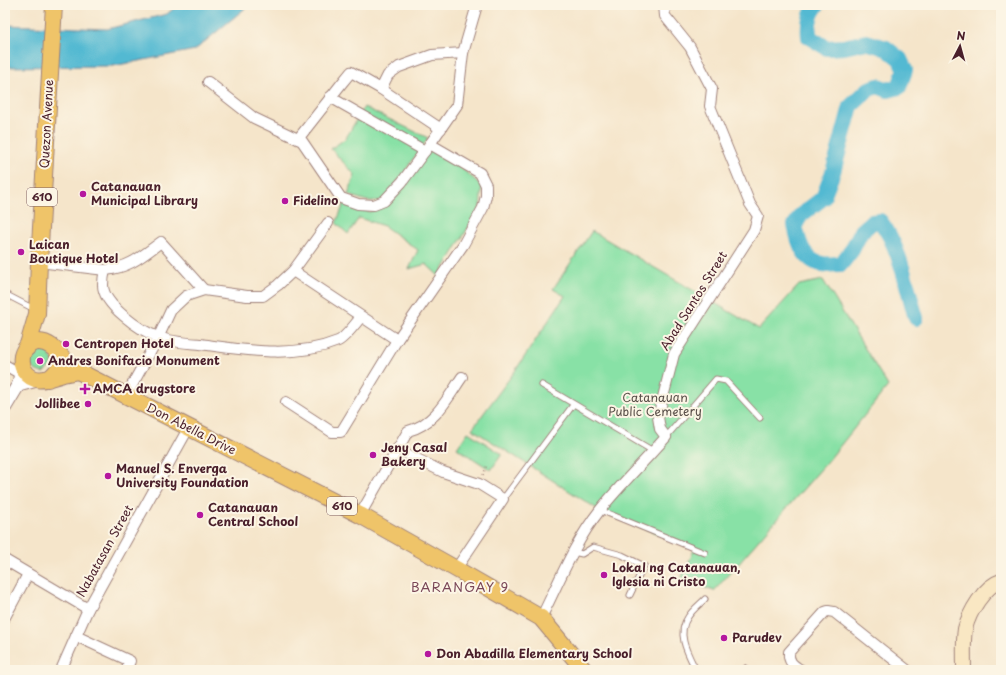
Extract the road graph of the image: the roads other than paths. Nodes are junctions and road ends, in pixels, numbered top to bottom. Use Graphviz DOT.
graph roads {
  1 [pos="54,5"];
  2 [pos="478,5"];
  3 [pos="664,5"];
  4 [pos="463,53"];
  5 [pos="208,82"];
  6 [pos="381,89"];
  7 [pos="330,97"];
  8 [pos="441,129"];
  9 [pos="298,140"];
  10 [pos="427,148"];
  11 [pos="328,222"];
  12 [pos="39,262"];
  13 [pos="105,270"];
  14 [pos="293,271"];
  15 [pos="204,290"];
  16 [pos="5,294"];
  17 [pos="37,312"];
  18 [pos="361,317"];
  19 [pos="158,338"];
  20 [pos="397,340"];
  21 [pos="56,350"];
  22 [pos="22,361"];
  23 [pos="5,365"];
  24 [pos="78,371"];
  25 [pos="462,377"];
  26 [pos="45,379"];
  27 [pos="542,386"];
  28 [pos="17,387"];
  29 [pos="126,396"];
  30 [pos="286,402"];
  31 [pos="573,405"];
  32 [pos="5,407"];
  33 [pos="760,418"];
  34 [pos="189,427"];
  35 [pos="666,437"];
  36 [pos="396,449"];
  37 [pos="653,452"];
  38 [pos="503,499"];
  39 [pos="600,510"];
  40 [pos="360,515"];
  41 [pos="572,552"];
  42 [pos="705,553"];
  43 [pos="5,560"];
  44 [pos="456,569"];
  45 [pos="28,574"];
  46 [pos="1001,581"];
  47 [pos="630,594"];
  48 [pos="705,599"];
  49 [pos="88,609"];
  50 [pos="5,617"];
  51 [pos="540,618"];
  52 [pos="76,636"];
  53 [pos="61,670"];
  54 [pos="126,670"];
  55 [pos="584,670"];
  56 [pos="696,670"];
  57 [pos="801,670"];
  58 [pos="907,670"];
  59 [pos="964,670"];
  1 -- 12 [label="main road, Quezon Avenue / 610"];
  2 -- 4 [label="street"];
  3 -- 35 [label="street, Abad Santos Street"];
  4 -- 6 [label="street"];
  4 -- 8 [label="street"];
  5 -- 9 [label="street"];
  6 -- 7 [label="street"];
  6 -- 8 [label="street"];
  7 -- 9 [label="street"];
  7 -- 10 [label="street"];
  8 -- 10 [label="street"];
  9 -- 10 [label="street"];
  10 -- 20 [label="street"];
  11 -- 14 [label="street"];
  12 -- 13 [label="street"];
  12 -- 17 [label="main road, Quezon Avenue / 610"];
  13 -- 15 [label="street"];
  13 -- 19 [label="street"];
  14 -- 15 [label="street"];
  14 -- 18 [label="street"];
  15 -- 19 [label="street"];
  16 -- 17 [label="lane"];
  17 -- 21 [label="main road, Quezon Avenue / 610"];
  17 -- 22 [label="main road, Quezon Avenue / 610"];
  18 -- 19 [label="street"];
  18 -- 20 [label="street"];
  19 -- 29 [label="street"];
  20 -- 30 [label="street"];
  21 -- 22 [label="main road"];
  21 -- 24 [label="main road, Don Abella Drive / 610"];
  21 -- 26 [label="main road"];
  22 -- 23 [label="street"];
  22 -- 26 [label="main road"];
  22 -- 28 [label="street, Quezon Avenue"];
  24 -- 26 [label="main road"];
  24 -- 29 [label="main road, Don Abella Drive / 610"];
  25 -- 36 [label="street"];
  26 -- 28 [label="street"];
  27 -- 31 [label="lane"];
  28 -- 32 [label="street, Quezon Avenue"];
  29 -- 34 [label="main road, Don Abella Drive / 610"];
  31 -- 37 [label="lane"];
  31 -- 38 [label="lane"];
  33 -- 35 [label="lane"];
  34 -- 40 [label="main road, Don Abella Drive / 610"];
  34 -- 49 [label="street, Nabatasan Street"];
  35 -- 37 [label="street"];
  36 -- 38 [label="street"];
  36 -- 40 [label="street"];
  37 -- 39 [label="street"];
  38 -- 44 [label="street"];
  39 -- 41 [label="street"];
  39 -- 42 [label="lane"];
  40 -- 44 [label="main road, Don Abella Drive / 610"];
  41 -- 47 [label="lane"];
  41 -- 51 [label="street"];
  43 -- 45 [label="street"];
  44 -- 51 [label="main road, Don Abella Drive / 610"];
  45 -- 49 [label="street"];
  45 -- 50 [label="street"];
  46 -- 59 [label="main road"];
  48 -- 56 [label="lane"];
  49 -- 52 [label="street, Nabatasan Street"];
  51 -- 55 [label="main road, Don Abella Drive / 610"];
  52 -- 53 [label="street, Nabatasan Street"];
  52 -- 54 [label="street"];
  57 -- 58 [label="street"];
}
